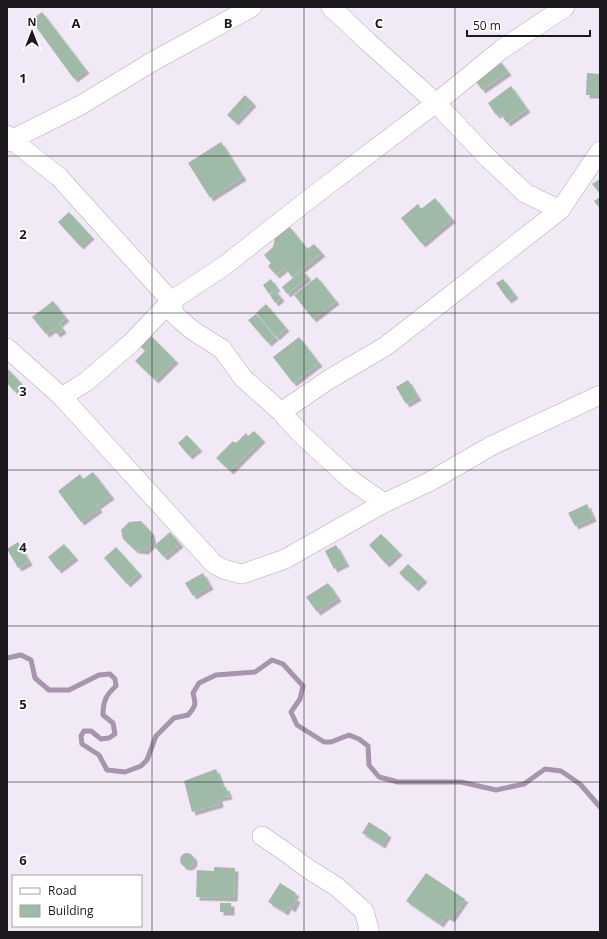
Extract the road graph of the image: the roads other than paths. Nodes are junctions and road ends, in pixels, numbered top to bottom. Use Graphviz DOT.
graph roads {
  1 [pos="252,7"];
  2 [pos="331,7"];
  3 [pos="565,7"];
  4 [pos="436,103"];
  5 [pos="9,139"];
  6 [pos="600,151"];
  7 [pos="560,210"];
  8 [pos="171,301"];
  9 [pos="7,348"];
  10 [pos="600,395"];
  11 [pos="62,398"];
  12 [pos="281,412"];
  13 [pos="384,503"];
  14 [pos="262,836"];
  15 [pos="368,932"];
  1 -- 5 [label="street"];
  2 -- 4 [label="street"];
  3 -- 4 [label="street"];
  4 -- 7 [label="street"];
  4 -- 8 [label="street"];
  5 -- 8 [label="street"];
  6 -- 7 [label="street"];
  7 -- 12 [label="street"];
  8 -- 11 [label="street"];
  8 -- 12 [label="street"];
  9 -- 11 [label="street"];
  10 -- 13 [label="street"];
  11 -- 13 [label="street"];
  12 -- 13 [label="street"];
  14 -- 15 [label="street"];
}
